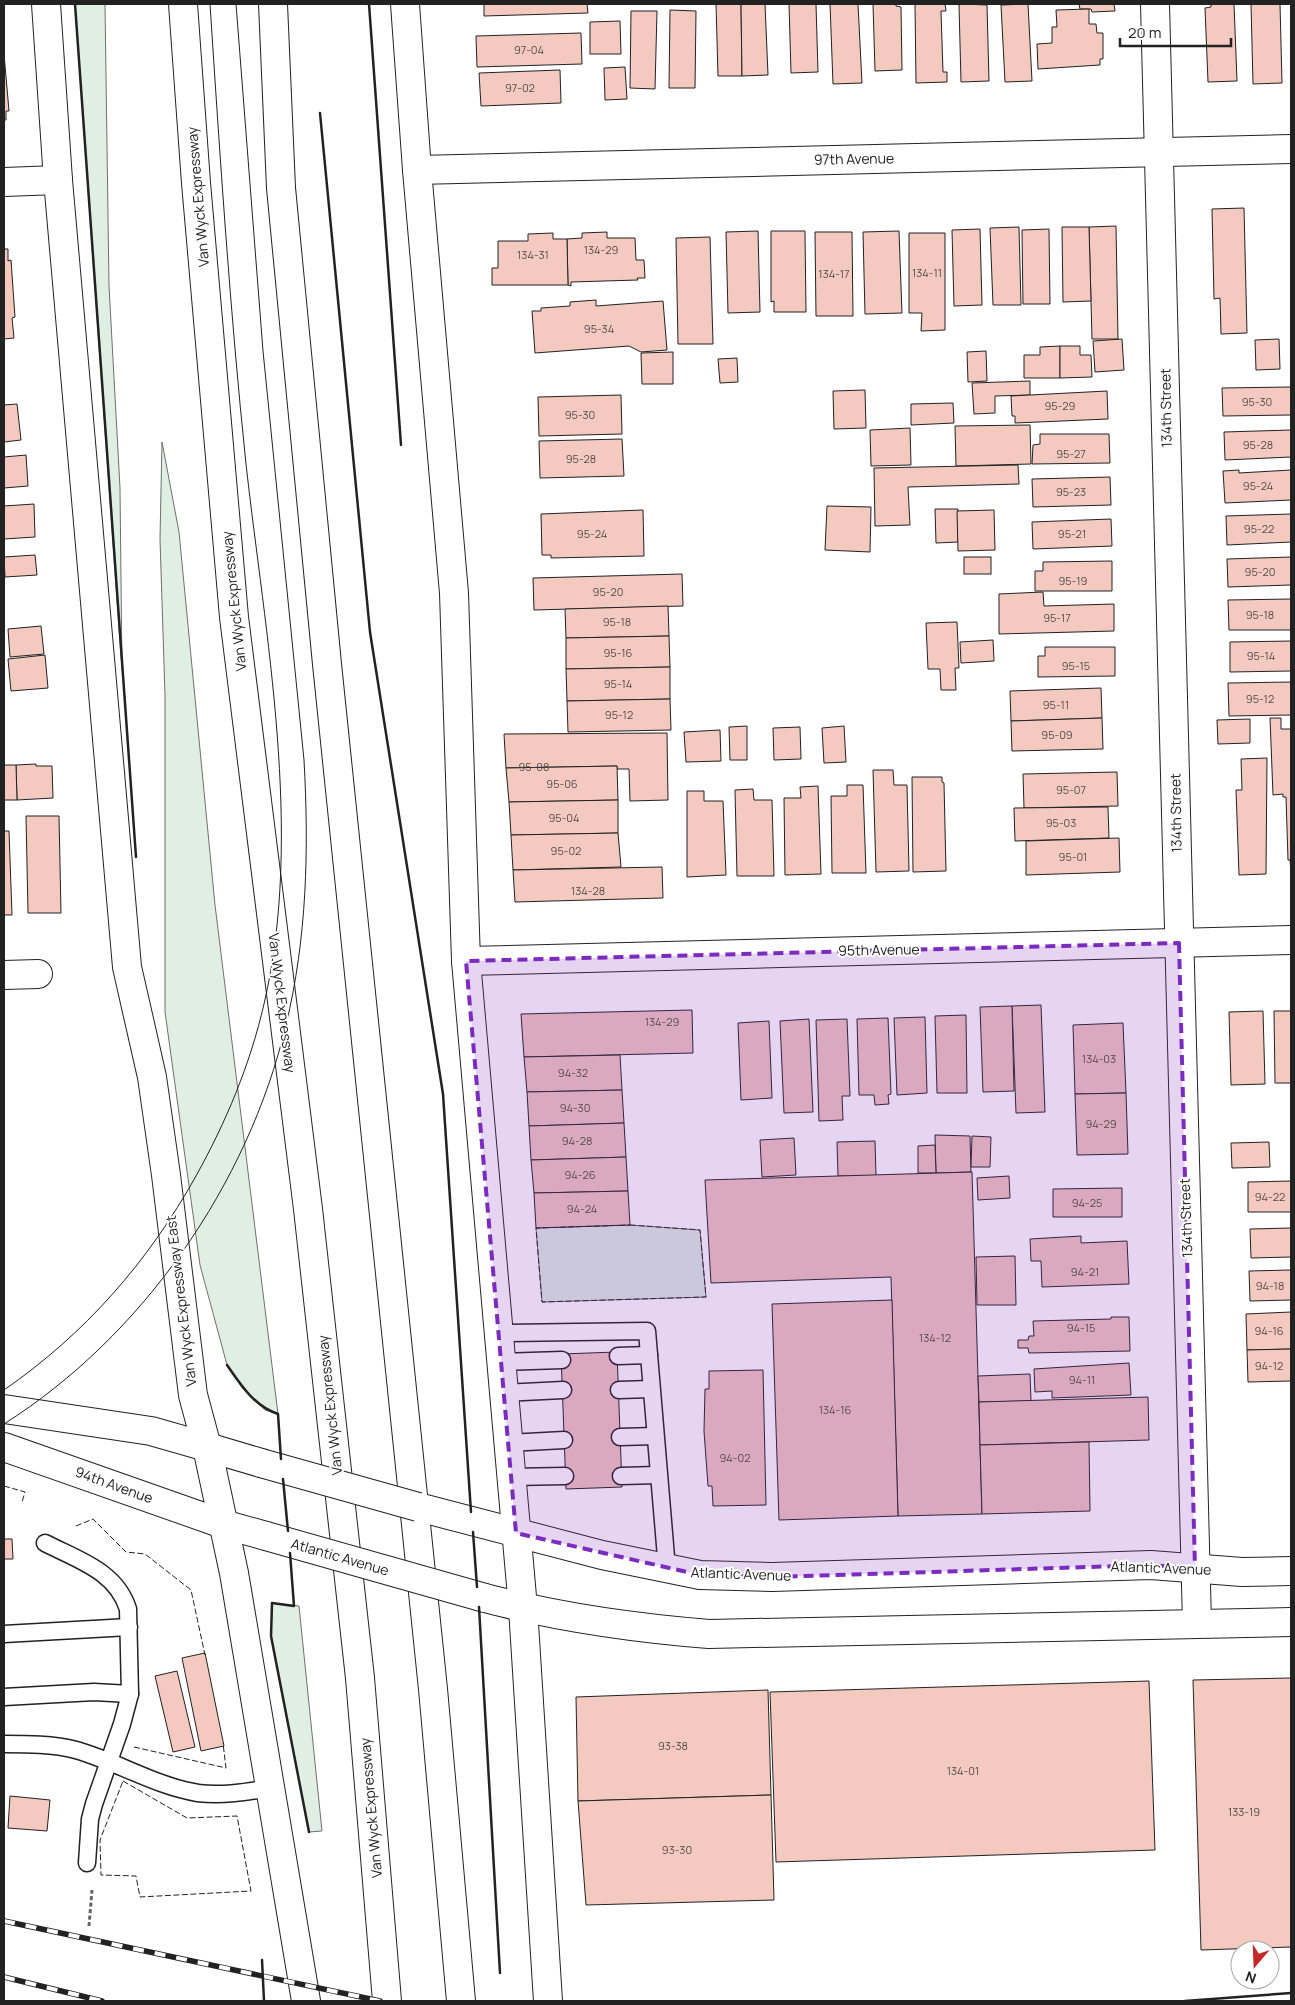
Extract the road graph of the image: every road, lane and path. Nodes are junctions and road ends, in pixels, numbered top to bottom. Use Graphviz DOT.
graph roads {
  1 [pos="46,4"];
  2 [pos="183,4"];
  3 [pos="273,4"];
  4 [pos="405,4"];
  5 [pos="1155,4"];
  6 [pos="1291,148"];
  7 [pos="1159,152"];
  8 [pos="417,170"];
  9 [pos="58,180"];
  10 [pos="4,182"];
  11 [pos="1291,940"];
  12 [pos="1179,942"];
  13 [pos="466,961"];
  14 [pos="38,974"];
  15 [pos="4,975"];
  16 [pos="499,1333"];
  17 [pos="649,1355"];
  18 [pos="618,1356"];
  19 [pos="562,1360"];
  20 [pos="501,1362"];
  21 [pos="651,1389"];
  22 [pos="563,1390"];
  23 [pos="618,1390"];
  24 [pos="504,1393"];
  25 [pos="4,1409"];
  26 [pos="656,1436"];
  27 [pos="620,1437"];
  28 [pos="564,1440"];
  29 [pos="508,1443"];
  30 [pos="4,1447"];
  31 [pos="207,1447"];
  32 [pos="658,1475"];
  33 [pos="565,1476"];
  34 [pos="622,1476"];
  35 [pos="511,1478"];
  36 [pos="223,1524"];
  37 [pos="516,1533"];
  38 [pos="45,1544"];
  39 [pos="667,1569"];
  40 [pos="1195,1569"];
  41 [pos="1291,1570"];
  42 [pos="523,1608"];
  43 [pos="1291,1622"];
  44 [pos="1197,1623"];
  45 [pos="129,1627"];
  46 [pos="4,1634"];
  47 [pos="130,1694"];
  48 [pos="4,1697"];
  49 [pos="4,1744"];
  50 [pos="109,1762"];
  51 [pos="270,1788"];
  52 [pos="87,1863"];
  53 [pos="89,1926"];
  54 [pos="306,2001"];
  55 [pos="387,2001"];
  56 [pos="461,2001"];
  57 [pos="548,2001"];
  1 -- 9 [label="main road"];
  2 -- 55 [label="main road, Van Wyck Expressway"];
  3 -- 56 [label="main road"];
  4 -- 8 [label="main road"];
  5 -- 7 [label="main road, 134th Street"];
  6 -- 7 [label="main road, 97th Avenue"];
  7 -- 8 [label="main road, 97th Avenue"];
  7 -- 12 [label="main road, 134th Street"];
  8 -- 13 [label="main road"];
  9 -- 10 [label="main road"];
  9 -- 31 [label="main road, Van Wyck Expressway East"];
  11 -- 12 [label="main road, 95th Avenue"];
  12 -- 13 [label="main road, 95th Avenue"];
  12 -- 40 [label="main road, 134th Street"];
  13 -- 16 [label="main road"];
  14 -- 15 [label="main road"];
  16 -- 17 [label="lane"];
  16 -- 20 [label="main road"];
  17 -- 18 [label="lane"];
  17 -- 21 [label="lane"];
  19 -- 20 [label="lane"];
  20 -- 24 [label="main road"];
  21 -- 23 [label="lane"];
  21 -- 26 [label="lane"];
  22 -- 24 [label="lane"];
  24 -- 29 [label="main road"];
  25 -- 31 [label="main road"];
  26 -- 27 [label="lane"];
  26 -- 32 [label="lane"];
  28 -- 29 [label="lane"];
  29 -- 35 [label="main road"];
  30 -- 36 [label="main road, 94th Avenue"];
  31 -- 36 [label="main road, Van Wyck Expressway East"];
  31 -- 37 [label="main road, Atlantic Avenue, bridge"];
  32 -- 34 [label="lane"];
  32 -- 39 [label="lane"];
  33 -- 35 [label="lane"];
  35 -- 37 [label="main road"];
  36 -- 42 [label="main road, Atlantic Avenue, bridge"];
  36 -- 51 [label="main road"];
  37 -- 39 [label="main road, Atlantic Avenue"];
  37 -- 42 [label="main road"];
  38 -- 45 [label="lane"];
  39 -- 40 [label="main road, Atlantic Avenue"];
  40 -- 41 [label="main road, Atlantic Avenue"];
  40 -- 44 [label="main road, 134th Street"];
  42 -- 44 [label="main road, Atlantic Avenue"];
  42 -- 57 [label="main road"];
  43 -- 44 [label="main road, Atlantic Avenue"];
  45 -- 46 [label="lane"];
  45 -- 47 [label="lane"];
  47 -- 48 [label="lane"];
  47 -- 50 [label="lane"];
  49 -- 50 [label="lane"];
  50 -- 51 [label="lane"];
  50 -- 52 [label="lane"];
  51 -- 54 [label="main road"];
  52 -- 53 [label="path"];
}
